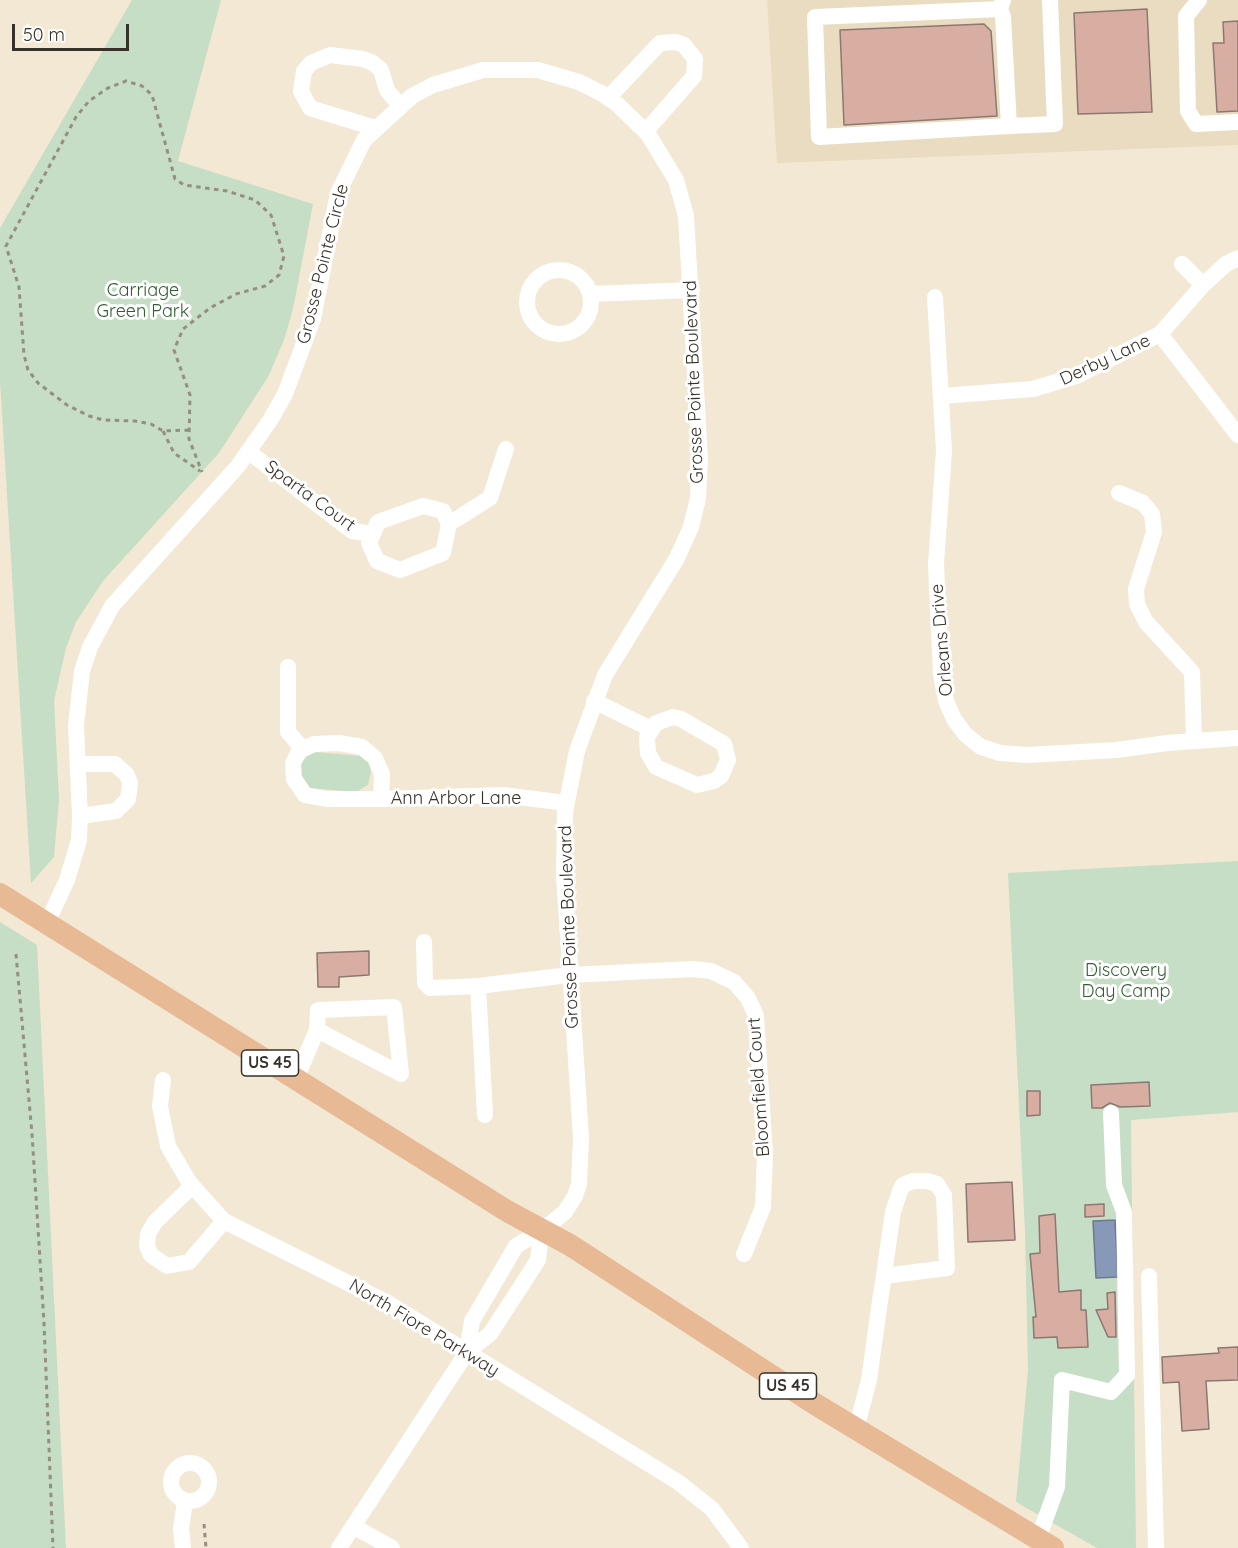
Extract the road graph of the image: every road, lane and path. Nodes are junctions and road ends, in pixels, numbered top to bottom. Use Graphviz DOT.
graph roads {
  1 [pos="1050,0"];
  2 [pos="1199,0"];
  3 [pos="1001,4"];
  4 [pos="608,98"];
  5 [pos="400,106"];
  6 [pos="630,116"];
  7 [pos="1238,122"];
  8 [pos="1009,126"];
  9 [pos="375,128"];
  10 [pos="645,131"];
  11 [pos="1238,258"];
  12 [pos="1182,264"];
  13 [pos="1203,285"];
  14 [pos="692,290"];
  15 [pos="590,294"];
  16 [pos="935,297"];
  17 [pos="1160,334"];
  18 [pos="941,396"];
  19 [pos="189,430"];
  20 [pos="163,431"];
  21 [pos="1238,435"];
  22 [pos="506,449"];
  23 [pos="249,452"];
  24 [pos="1119,493"];
  25 [pos="448,521"];
  26 [pos="373,534"];
  27 [pos="288,667"];
  28 [pos="594,701"];
  29 [pos="651,729"];
  30 [pos="1238,738"];
  31 [pos="1194,741"];
  32 [pos="303,749"];
  33 [pos="78,764"];
  34 [pos="381,799"];
  35 [pos="566,803"];
  36 [pos="80,816"];
  37 [pos="0,894"];
  38 [pos="47,923"];
  39 [pos="424,942"];
  40 [pos="16,954"];
  41 [pos="569,975"];
  42 [pos="478,986"];
  43 [pos="317,1030"];
  44 [pos="296,1079"];
  45 [pos="163,1080"];
  46 [pos="1111,1113"];
  47 [pos="485,1115"];
  48 [pos="192,1186"];
  49 [pos="224,1221"];
  50 [pos="542,1231"];
  51 [pos="744,1254"];
  52 [pos="884,1276"];
  53 [pos="1149,1276"];
  54 [pos="467,1352"];
  55 [pos="856,1428"];
  56 [pos="185,1501"];
  57 [pos="204,1524"];
  58 [pos="353,1526"];
  59 [pos="1045,1543"];
  60 [pos="53,1548"];
  61 [pos="183,1548"];
  62 [pos="206,1548"];
  63 [pos="339,1548"];
  64 [pos="393,1548"];
  65 [pos="741,1548"];
  66 [pos="1156,1548"];
  1 -- 8 [label="street"];
  2 -- 7 [label="street"];
  3 -- 8 [label="street"];
  3 -- 8 [label="street"];
  4 -- 5 [label="street, Grosse Pointe Circle"];
  4 -- 6 [label="street, Grosse Pointe Circle"];
  4 -- 10 [label="street"];
  5 -- 9 [label="street, Grosse Pointe Circle"];
  5 -- 9 [label="street"];
  6 -- 10 [label="street, Grosse Pointe Boulevard"];
  9 -- 23 [label="street, Grosse Pointe Circle"];
  10 -- 14 [label="street, Grosse Pointe Boulevard"];
  11 -- 13 [label="street, Derby Lane"];
  12 -- 13 [label="street"];
  13 -- 17 [label="street, Derby Lane"];
  14 -- 15 [label="street"];
  14 -- 28 [label="street, Grosse Pointe Boulevard"];
  16 -- 18 [label="street, Orleans Drive"];
  17 -- 18 [label="street, Derby Lane"];
  17 -- 21 [label="street"];
  18 -- 31 [label="street, Orleans Drive"];
  19 -- 20 [label="path"];
  19 -- 20 [label="path"];
  19 -- 20 [label="path"];
  22 -- 25 [label="street"];
  23 -- 26 [label="street, Sparta Court"];
  23 -- 33 [label="street, Grosse Pointe Circle"];
  24 -- 31 [label="street"];
  25 -- 26 [label="street, Sparta Court"];
  25 -- 26 [label="street, Sparta Court"];
  27 -- 32 [label="street"];
  28 -- 29 [label="street"];
  28 -- 35 [label="street, Grosse Pointe Boulevard"];
  29 -- 29 [label="street"];
  30 -- 31 [label="street, Orleans Drive"];
  32 -- 34 [label="street, Ann Arbor Lane"];
  32 -- 34 [label="street, Ann Arbor Lane"];
  33 -- 36 [label="street, Grosse Pointe Circle"];
  33 -- 36 [label="street"];
  34 -- 35 [label="street, Ann Arbor Lane"];
  35 -- 41 [label="street, Grosse Pointe Boulevard"];
  36 -- 38 [label="street, Grosse Pointe Circle"];
  37 -- 38 [label="main road, US 45"];
  38 -- 44 [label="main road, US 45"];
  39 -- 42 [label="street, Bloomfield Court"];
  40 -- 60 [label="path"];
  41 -- 42 [label="street, Bloomfield Court"];
  41 -- 50 [label="street, Grosse Pointe Boulevard"];
  41 -- 51 [label="street, Bloomfield Court"];
  42 -- 47 [label="street"];
  43 -- 43 [label="street"];
  43 -- 44 [label="street"];
  44 -- 50 [label="main road, US 45"];
  45 -- 48 [label="street, North Fiore Parkway"];
  46 -- 59 [label="street"];
  48 -- 49 [label="street, North Fiore Parkway"];
  48 -- 49 [label="street"];
  49 -- 54 [label="street, North Fiore Parkway"];
  50 -- 54 [label="street, Grosse Pointe Boulevard"];
  50 -- 54 [label="street, Grosse Pointe Boulevard"];
  50 -- 55 [label="main road, US 45"];
  52 -- 52 [label="street"];
  52 -- 55 [label="street"];
  53 -- 66 [label="street"];
  54 -- 58 [label="street, Grosse Pointe Boulevard"];
  54 -- 65 [label="street, North Fiore Parkway"];
  55 -- 59 [label="main road, US 45"];
  56 -- 61 [label="street"];
  57 -- 62 [label="path"];
  58 -- 63 [label="street, Grosse Pointe Boulevard"];
  58 -- 64 [label="street"];
}
